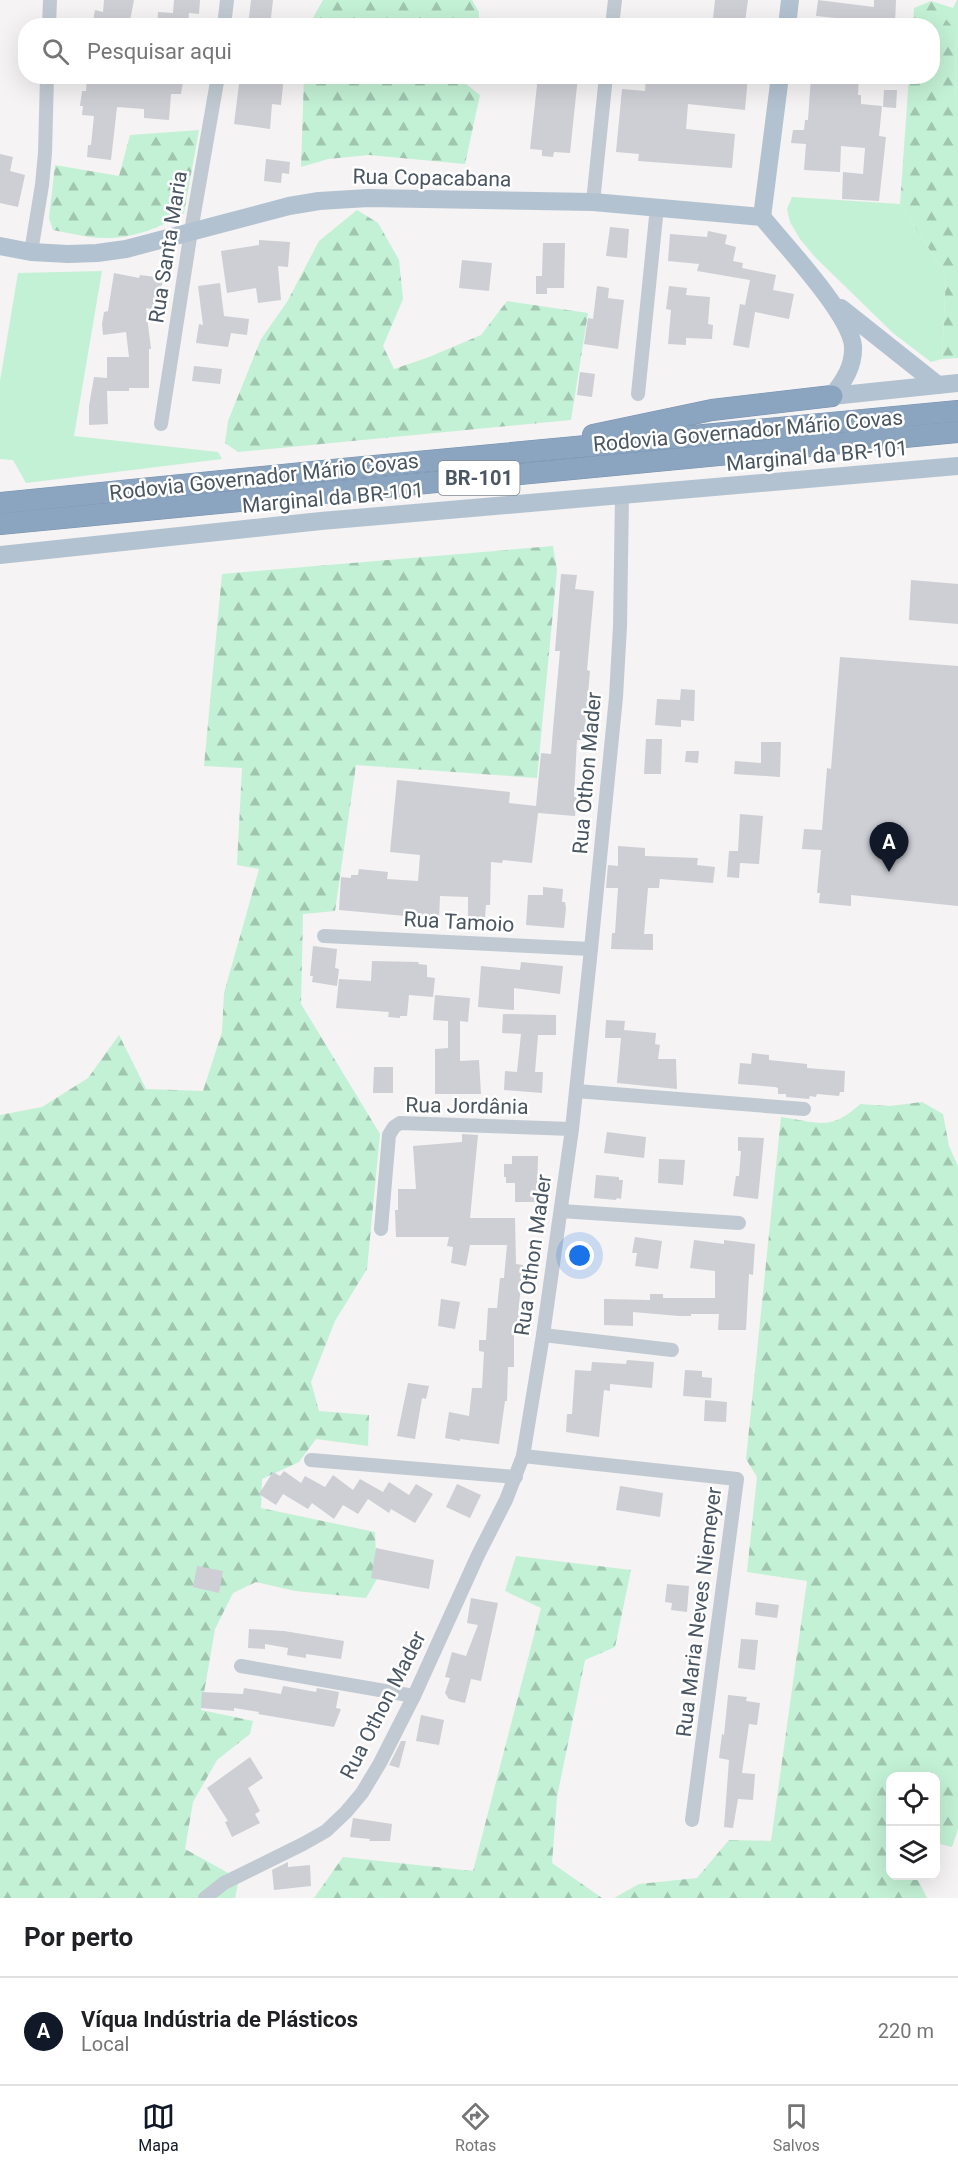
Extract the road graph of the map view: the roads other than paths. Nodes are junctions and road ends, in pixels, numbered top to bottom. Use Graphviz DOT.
graph roads {
  1 [pos="50,0"];
  2 [pos="227,0"];
  3 [pos="615,0"];
  4 [pos="790,0"];
  5 [pos="49,18"];
  6 [pos="225,18"];
  7 [pos="613,18"];
  8 [pos="788,18"];
  9 [pos="47,84"];
  10 [pos="217,84"];
  11 [pos="605,84"];
  12 [pos="779,84"];
  13 [pos="593,202"];
  14 [pos="657,207"];
  15 [pos="762,217"];
  16 [pos="191,231"];
  17 [pos="0,246"];
  18 [pos="31,252"];
  19 [pos="830,299"];
  20 [pos="958,383"];
  21 [pos="938,385"];
  22 [pos="638,394"];
  23 [pos="832,396"];
  24 [pos="958,411"];
  25 [pos="161,424"];
  26 [pos="958,432"];
  27 [pos="513,453"];
  28 [pos="958,466"];
  29 [pos="622,496"];
  30 [pos="0,503"];
  31 [pos="0,524"];
  32 [pos="0,555"];
  33 [pos="324,936"];
  34 [pos="591,949"];
  35 [pos="576,1091"];
  36 [pos="804,1109"];
  37 [pos="572,1129"];
  38 [pos="561,1210"];
  39 [pos="739,1223"];
  40 [pos="381,1229"];
  41 [pos="543,1335"];
  42 [pos="672,1350"];
  43 [pos="523,1456"];
  44 [pos="311,1460"];
  45 [pos="516,1477"];
  46 [pos="241,1666"];
  47 [pos="414,1696"];
  48 [pos="693,1820"];
  49 [pos="205,1898"];
  1 -- 5 [label="street"];
  2 -- 6 [label="street"];
  3 -- 7 [label="street"];
  4 -- 8 [label="main road"];
  9 -- 18 [label="street"];
  10 -- 16 [label="street, Rua Santa Maria"];
  11 -- 13 [label="street"];
  12 -- 15 [label="main road"];
  13 -- 14 [label="main road, Rua Copacabana"];
  13 -- 16 [label="main road, Rua Copacabana"];
  14 -- 15 [label="main road, Rua Copacabana"];
  14 -- 22 [label="street"];
  15 -- 19 [label="main road"];
  16 -- 18 [label="main road, Rua Copacabana"];
  16 -- 25 [label="street, Rua Santa Maria"];
  17 -- 18 [label="main road, Rua Copacabana"];
  19 -- 21 [label="main road"];
  19 -- 23 [label="main road"];
  20 -- 21 [label="main road"];
  21 -- 23 [label="main road"];
  23 -- 27 [label="highway"];
  24 -- 27 [label="highway, Rodovia Governador Mário Covas / BR-101"];
  26 -- 31 [label="highway, Rodovia Governador Mário Covas / BR-101"];
  27 -- 30 [label="highway, Rodovia Governador Mário Covas / BR-101"];
  28 -- 29 [label="main road, Marginal da BR-101"];
  29 -- 32 [label="main road, Marginal da BR-101"];
  29 -- 34 [label="street, Rua Othon Mader"];
  33 -- 34 [label="street, Rua Tamoio"];
  34 -- 35 [label="street, Rua Othon Mader"];
  35 -- 36 [label="street"];
  35 -- 37 [label="street, Rua Othon Mader"];
  37 -- 38 [label="street, Rua Othon Mader"];
  37 -- 40 [label="street, Rua Jordânia"];
  38 -- 39 [label="street"];
  38 -- 41 [label="street, Rua Othon Mader"];
  41 -- 42 [label="street"];
  41 -- 43 [label="street, Rua Othon Mader"];
  43 -- 45 [label="street, Rua Othon Mader"];
  43 -- 48 [label="street, Rua Maria Neves Niemeyer"];
  44 -- 45 [label="street"];
  45 -- 47 [label="street, Rua Othon Mader"];
  46 -- 47 [label="street"];
  47 -- 49 [label="street, Rua Othon Mader"];
}
